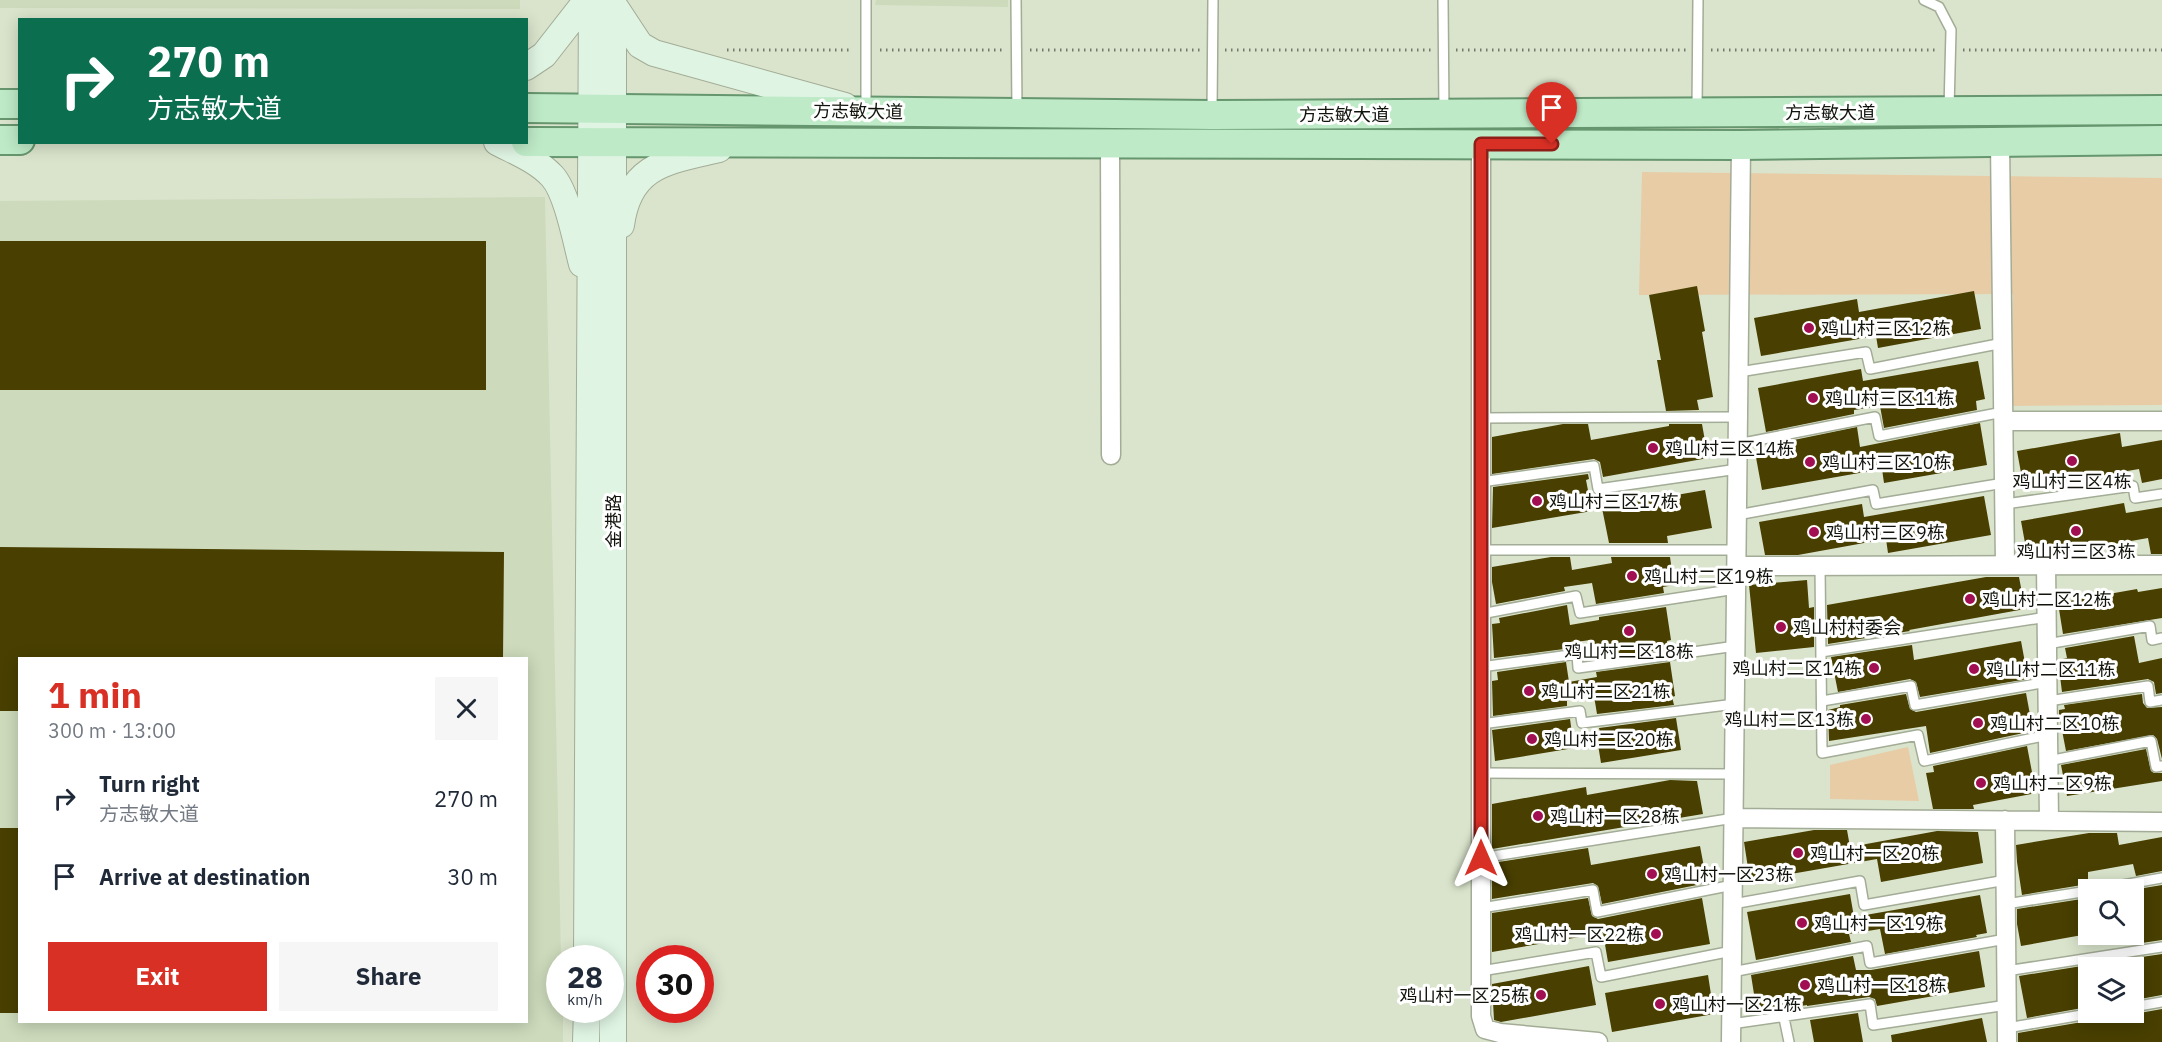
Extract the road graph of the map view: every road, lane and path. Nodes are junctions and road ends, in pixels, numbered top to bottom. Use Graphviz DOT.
graph roads {
  1 [pos="587,0"];
  2 [pos="866,0"];
  3 [pos="1016,0"];
  4 [pos="1213,0"];
  5 [pos="1443,0"];
  6 [pos="1698,0"];
  7 [pos="1924,0"];
  8 [pos="606,1"];
  9 [pos="1939,3"];
  10 [pos="718,50"];
  11 [pos="866,50"];
  12 [pos="1016,50"];
  13 [pos="1212,50"];
  14 [pos="1443,50"];
  15 [pos="1698,50"];
  16 [pos="1950,50"];
  17 [pos="2162,51"];
  18 [pos="528,65"];
  19 [pos="0,104"];
  20 [pos="18,104"];
  21 [pos="528,108"];
  22 [pos="603,109"];
  23 [pos="2162,110"];
  24 [pos="866,111"];
  25 [pos="1949,111"];
  26 [pos="1017,113"];
  27 [pos="1697,113"];
  28 [pos="1444,114"];
  29 [pos="1212,115"];
  30 [pos="0,140"];
  31 [pos="18,140"];
  32 [pos="2162,140"];
  33 [pos="528,142"];
  34 [pos="2000,142"];
  35 [pos="602,143"];
  36 [pos="747,143"];
  37 [pos="501,144"];
  38 [pos="1110,144"];
  39 [pos="1481,144"];
  40 [pos="1742,145"];
  41 [pos="602,292"];
  42 [pos="2003,344"];
  43 [pos="1739,372"];
  44 [pos="2004,416"];
  45 [pos="1738,417"];
  46 [pos="1481,418"];
  47 [pos="2162,421"];
  48 [pos="1738,444"];
  49 [pos="1112,455"];
  50 [pos="1738,469"];
  51 [pos="1481,483"];
  52 [pos="2004,483"];
  53 [pos="2162,494"];
  54 [pos="2005,504"];
  55 [pos="1737,514"];
  56 [pos="1481,549"];
  57 [pos="1737,558"];
  58 [pos="2005,565"];
  59 [pos="2046,565"];
  60 [pos="2162,565"];
  61 [pos="1820,566"];
  62 [pos="1736,589"];
  63 [pos="1481,614"];
  64 [pos="2047,617"];
  65 [pos="2162,638"];
  66 [pos="2047,644"];
  67 [pos="1736,646"];
  68 [pos="1821,652"];
  69 [pos="1481,667"];
  70 [pos="2048,682"];
  71 [pos="2162,700"];
  72 [pos="1822,701"];
  73 [pos="2048,701"];
  74 [pos="1735,704"];
  75 [pos="1481,724"];
  76 [pos="2048,735"];
  77 [pos="2048,761"];
  78 [pos="2162,766"];
  79 [pos="1481,773"];
  80 [pos="1734,774"];
  81 [pos="1734,818"];
  82 [pos="2005,820"];
  83 [pos="2049,821"];
  84 [pos="2162,822"];
  85 [pos="1481,858"];
  86 [pos="2162,878"];
  87 [pos="2006,880"];
  88 [pos="2144,881"];
  89 [pos="1733,885"];
  90 [pos="2078,893"];
  91 [pos="1733,904"];
  92 [pos="2006,904"];
  93 [pos="1481,908"];
  94 [pos="2006,939"];
  95 [pos="587,945"];
  96 [pos="2162,947"];
  97 [pos="1732,951"];
  98 [pos="1481,971"];
  99 [pos="2006,971"];
  100 [pos="1732,972"];
  101 [pos="2162,1002"];
  102 [pos="2007,1005"];
  103 [pos="2144,1005"];
  104 [pos="2078,1017"];
  105 [pos="1784,1018"];
  106 [pos="586,1023"];
  107 [pos="1731,1033"];
  108 [pos="2007,1035"];
  109 [pos="586,1042"];
  110 [pos="613,1042"];
  111 [pos="1598,1042"];
  112 [pos="1789,1042"];
  1 -- 18 [label="main road"];
  2 -- 11 [label="lane"];
  3 -- 12 [label="lane"];
  4 -- 13 [label="lane"];
  5 -- 14 [label="lane"];
  6 -- 15 [label="lane"];
  7 -- 9 [label="lane"];
  8 -- 22 [label="main road, 金港路"];
  8 -- 24 [label="main road"];
  9 -- 16 [label="lane"];
  10 -- 11 [label="path"];
  11 -- 12 [label="path"];
  11 -- 24 [label="lane"];
  12 -- 13 [label="path"];
  12 -- 26 [label="lane"];
  13 -- 14 [label="path"];
  13 -- 29 [label="lane"];
  14 -- 15 [label="path"];
  14 -- 28 [label="lane"];
  15 -- 16 [label="path"];
  15 -- 27 [label="lane"];
  16 -- 17 [label="path"];
  16 -- 25 [label="lane"];
  19 -- 20 [label="main road"];
  21 -- 22 [label="main road, 方志敏大道"];
  22 -- 24 [label="main road, 方志敏大道"];
  22 -- 35 [label="main road, 金港路"];
  23 -- 25 [label="main road, 方志敏大道"];
  24 -- 26 [label="main road, 方志敏大道"];
  25 -- 27 [label="main road, 方志敏大道"];
  26 -- 29 [label="main road, 方志敏大道"];
  27 -- 28 [label="main road, 方志敏大道"];
  28 -- 29 [label="main road, 方志敏大道"];
  30 -- 31 [label="main road"];
  32 -- 34 [label="main road, 方志敏大道"];
  33 -- 35 [label="main road, 方志敏大道"];
  34 -- 40 [label="main road, 方志敏大道"];
  34 -- 42 [label="street"];
  35 -- 36 [label="main road, 方志敏大道"];
  35 -- 41 [label="main road, 金港路"];
  36 -- 38 [label="main road, 方志敏大道"];
  36 -- 41 [label="main road"];
  37 -- 41 [label="main road"];
  38 -- 39 [label="main road, 方志敏大道"];
  38 -- 49 [label="street"];
  39 -- 40 [label="main road, 方志敏大道"];
  39 -- 46 [label="street"];
  40 -- 43 [label="street"];
  41 -- 95 [label="main road, 金港路"];
  41 -- 110 [label="main road, 金港路"];
  42 -- 43 [label="lane"];
  42 -- 44 [label="street"];
  43 -- 45 [label="street"];
  44 -- 47 [label="street"];
  44 -- 48 [label="lane"];
  44 -- 52 [label="street"];
  45 -- 46 [label="lane"];
  45 -- 48 [label="street"];
  46 -- 51 [label="street"];
  48 -- 50 [label="street"];
  50 -- 51 [label="lane"];
  50 -- 55 [label="street"];
  51 -- 56 [label="street"];
  52 -- 54 [label="street"];
  52 -- 55 [label="lane"];
  53 -- 54 [label="lane"];
  54 -- 58 [label="street"];
  55 -- 57 [label="street"];
  56 -- 57 [label="lane"];
  56 -- 63 [label="street"];
  57 -- 61 [label="street"];
  57 -- 62 [label="street"];
  58 -- 59 [label="street"];
  58 -- 61 [label="street"];
  59 -- 60 [label="street"];
  59 -- 64 [label="street"];
  61 -- 68 [label="lane"];
  62 -- 63 [label="lane"];
  62 -- 67 [label="street"];
  63 -- 69 [label="street"];
  64 -- 66 [label="street"];
  64 -- 68 [label="lane"];
  65 -- 66 [label="lane"];
  66 -- 70 [label="street"];
  67 -- 69 [label="lane"];
  67 -- 74 [label="street"];
  68 -- 72 [label="lane"];
  69 -- 75 [label="street"];
  70 -- 72 [label="lane"];
  70 -- 73 [label="street"];
  71 -- 73 [label="lane"];
  72 -- 76 [label="lane"];
  73 -- 76 [label="street"];
  74 -- 75 [label="lane"];
  74 -- 80 [label="street"];
  75 -- 79 [label="street"];
  76 -- 77 [label="street"];
  77 -- 78 [label="lane"];
  77 -- 83 [label="street"];
  79 -- 80 [label="lane"];
  79 -- 85 [label="street"];
  80 -- 81 [label="street"];
  81 -- 82 [label="street"];
  81 -- 85 [label="lane"];
  81 -- 89 [label="street"];
  82 -- 83 [label="street"];
  82 -- 87 [label="street"];
  83 -- 84 [label="street"];
  85 -- 93 [label="street"];
  86 -- 88 [label="lane"];
  87 -- 91 [label="lane"];
  87 -- 92 [label="street"];
  89 -- 91 [label="street"];
  89 -- 93 [label="lane"];
  90 -- 92 [label="lane"];
  91 -- 97 [label="street"];
  92 -- 94 [label="street"];
  93 -- 98 [label="street"];
  94 -- 99 [label="street"];
  94 -- 100 [label="lane"];
  96 -- 99 [label="lane"];
  97 -- 98 [label="lane"];
  97 -- 100 [label="street"];
  98 -- 111 [label="street"];
  99 -- 102 [label="street"];
  100 -- 107 [label="street"];
  101 -- 103 [label="lane"];
  102 -- 105 [label="lane"];
  102 -- 108 [label="street"];
  104 -- 108 [label="lane"];
  105 -- 107 [label="lane"];
  105 -- 112 [label="lane"];
  106 -- 109 [label="main road"];
}
